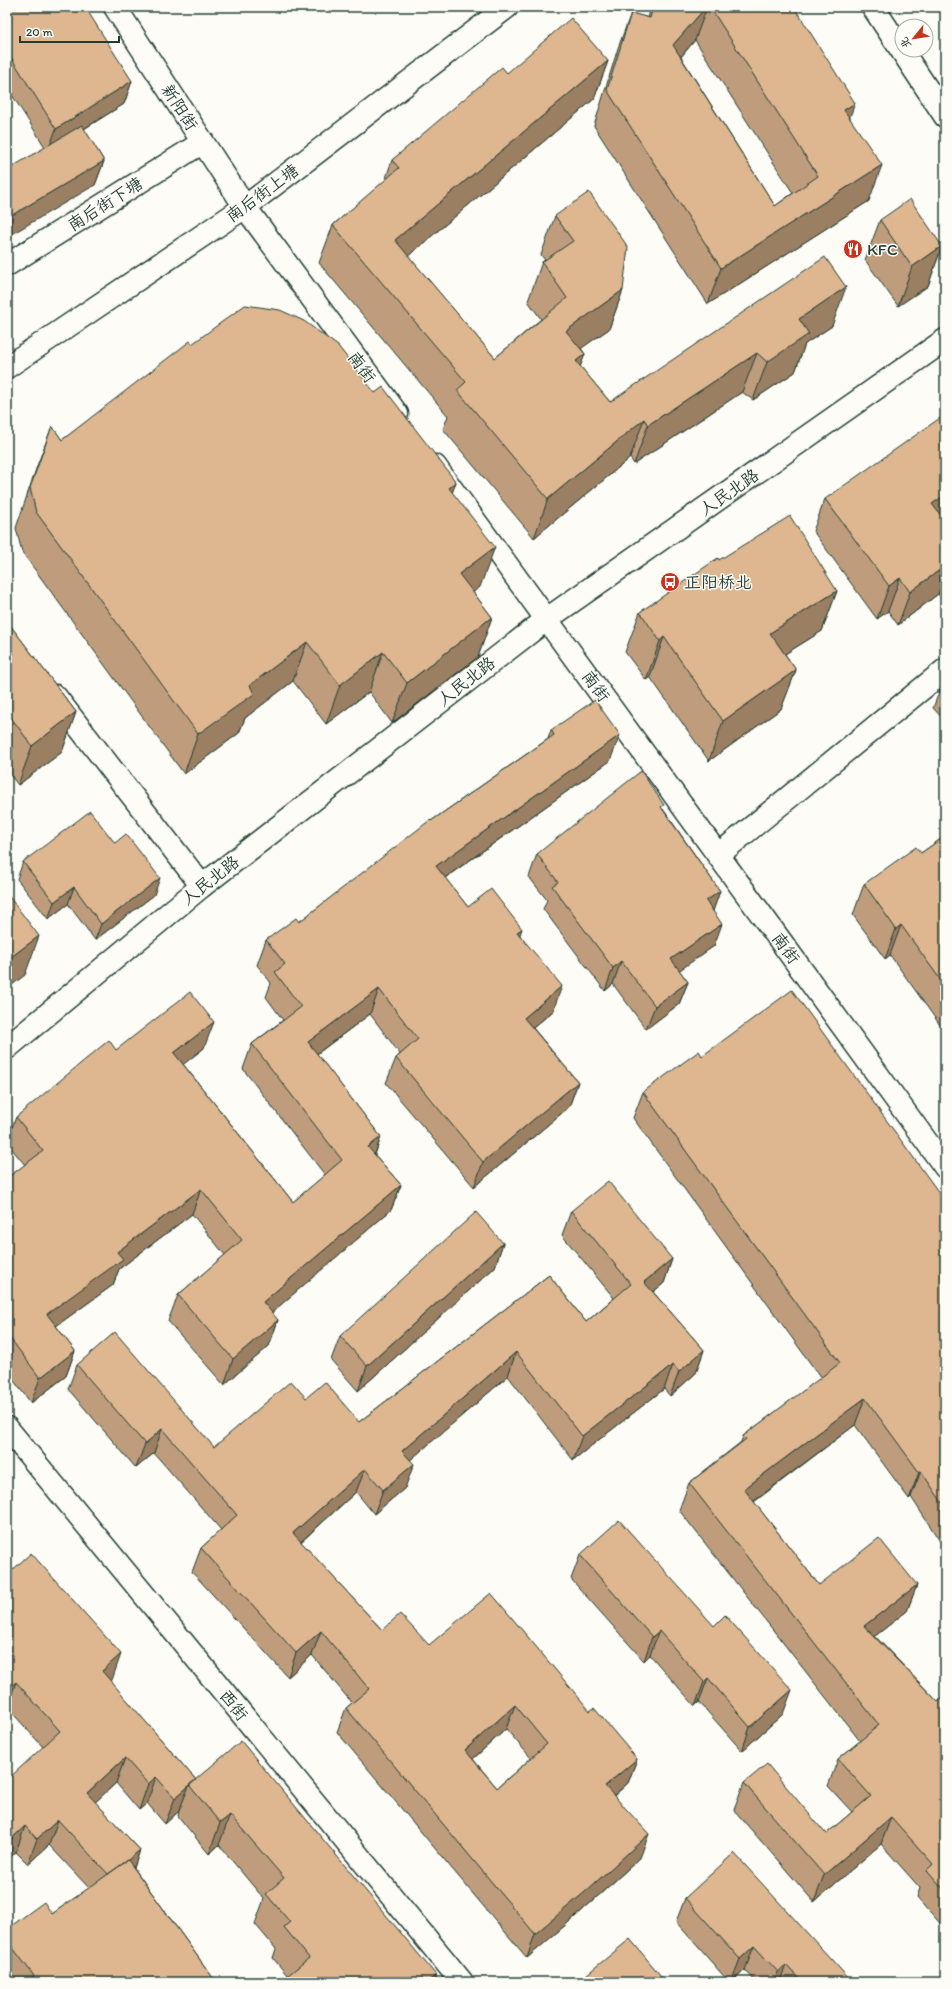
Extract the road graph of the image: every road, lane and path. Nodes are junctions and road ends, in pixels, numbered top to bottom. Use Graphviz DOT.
graph roads {
  1 [pos="115,7"];
  2 [pos="507,7"];
  3 [pos="872,7"];
  4 [pos="945,116"];
  5 [pos="203,142"];
  6 [pos="245,207"];
  7 [pos="7,266"];
  8 [pos="945,340"];
  9 [pos="7,367"];
  10 [pos="410,432"];
  11 [pos="424,452"];
  12 [pos="547,619"];
  13 [pos="945,670"];
  14 [pos="41,678"];
  15 [pos="718,855"];
  16 [pos="202,886"];
  17 [pos="7,1048"];
  18 [pos="945,1167"];
  19 [pos="7,1428"];
  20 [pos="462,1982"];
  1 -- 5 [label="street, 新阳街"];
  2 -- 6 [label="street, 南后街上塘"];
  3 -- 4 [label="street"];
  5 -- 6 [label="street, 新阳街"];
  5 -- 7 [label="street, 南后街下塘"];
  6 -- 9 [label="street, 南后街上塘"];
  6 -- 10 [label="street, 南街"];
  8 -- 12 [label="street, 人民北路"];
  11 -- 12 [label="street, 南街"];
  12 -- 15 [label="street, 南街"];
  12 -- 16 [label="street, 人民北路"];
  13 -- 15 [label="street"];
  14 -- 16 [label="street"];
  15 -- 18 [label="street, 南街"];
  16 -- 17 [label="street, 人民北路"];
  19 -- 20 [label="street, 西街"];
}
